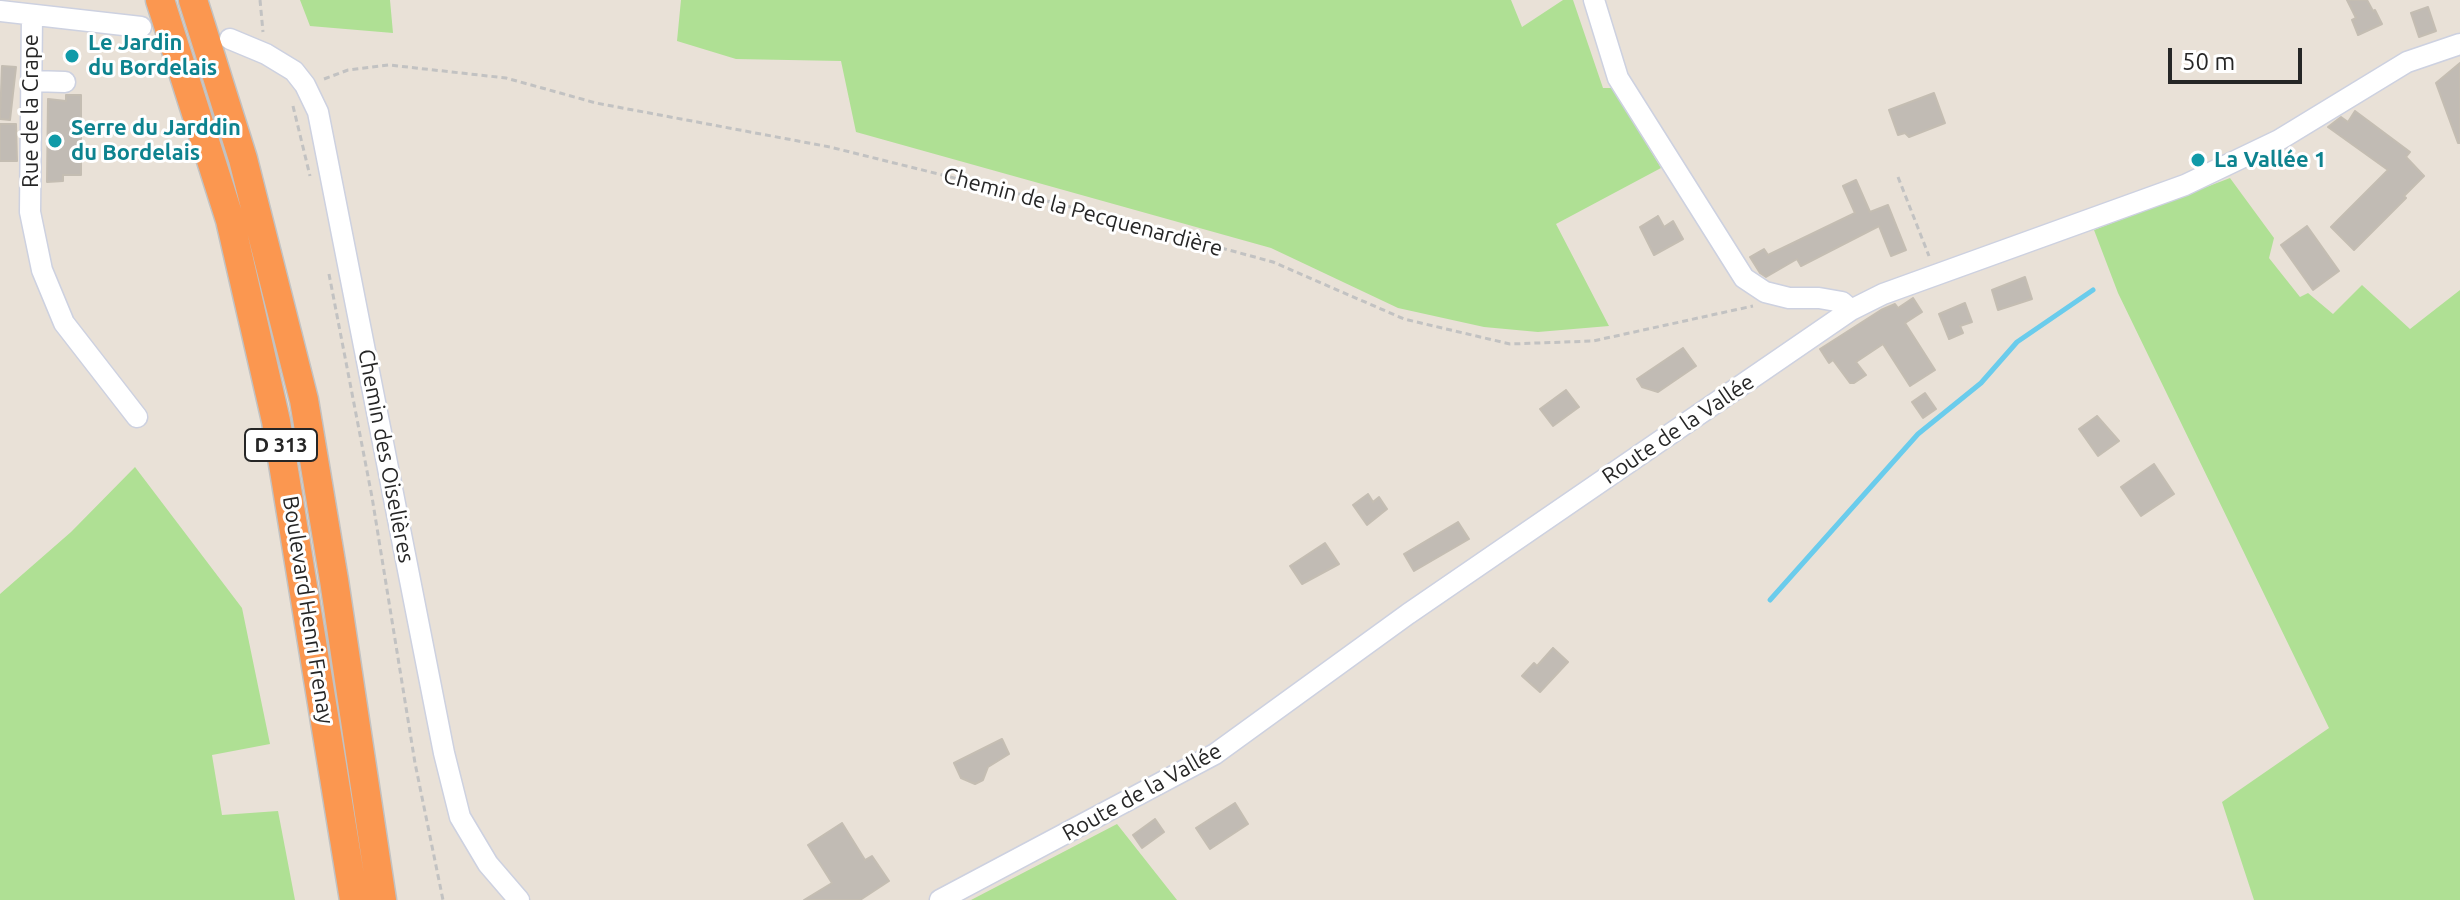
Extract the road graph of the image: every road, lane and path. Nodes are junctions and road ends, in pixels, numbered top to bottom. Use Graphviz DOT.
graph roads {
  1 [pos="160,0"];
  2 [pos="193,0"];
  3 [pos="260,0"];
  4 [pos="1594,0"];
  5 [pos="0,11"];
  6 [pos="32,15"];
  7 [pos="141,27"];
  8 [pos="230,39"];
  9 [pos="2460,44"];
  10 [pos="266,54"];
  11 [pos="300,78"];
  12 [pos="31,81"];
  13 [pos="65,82"];
  14 [pos="1898,177"];
  15 [pos="310,179"];
  16 [pos="328,267"];
  17 [pos="1936,275"];
  18 [pos="1789,298"];
  19 [pos="1851,310"];
  20 [pos="137,417"];
  21 [pos="354,900"];
  22 [pos="382,900"];
  23 [pos="443,900"];
  24 [pos="519,900"];
  25 [pos="940,900"];
  1 -- 21 [label="highway, Boulevard Henri Frenay / D 313"];
  2 -- 22 [label="highway, Boulevard Henri Frenay / D 313"];
  3 -- 10 [label="path"];
  4 -- 18 [label="street"];
  5 -- 6 [label="street"];
  6 -- 7 [label="street"];
  6 -- 12 [label="street, Rue de la Crape"];
  8 -- 10 [label="street"];
  9 -- 17 [label="street, Route de la Vallée"];
  10 -- 11 [label="street"];
  11 -- 15 [label="path"];
  11 -- 18 [label="path, Chemin de la Pecquenardière"];
  11 -- 24 [label="street, Chemin des Oiselières"];
  12 -- 13 [label="street"];
  12 -- 20 [label="street, Rue de la Crape"];
  14 -- 17 [label="path"];
  16 -- 23 [label="path"];
  17 -- 19 [label="street, Route de la Vallée"];
  18 -- 19 [label="street"];
  19 -- 25 [label="street, Route de la Vallée"];
}
